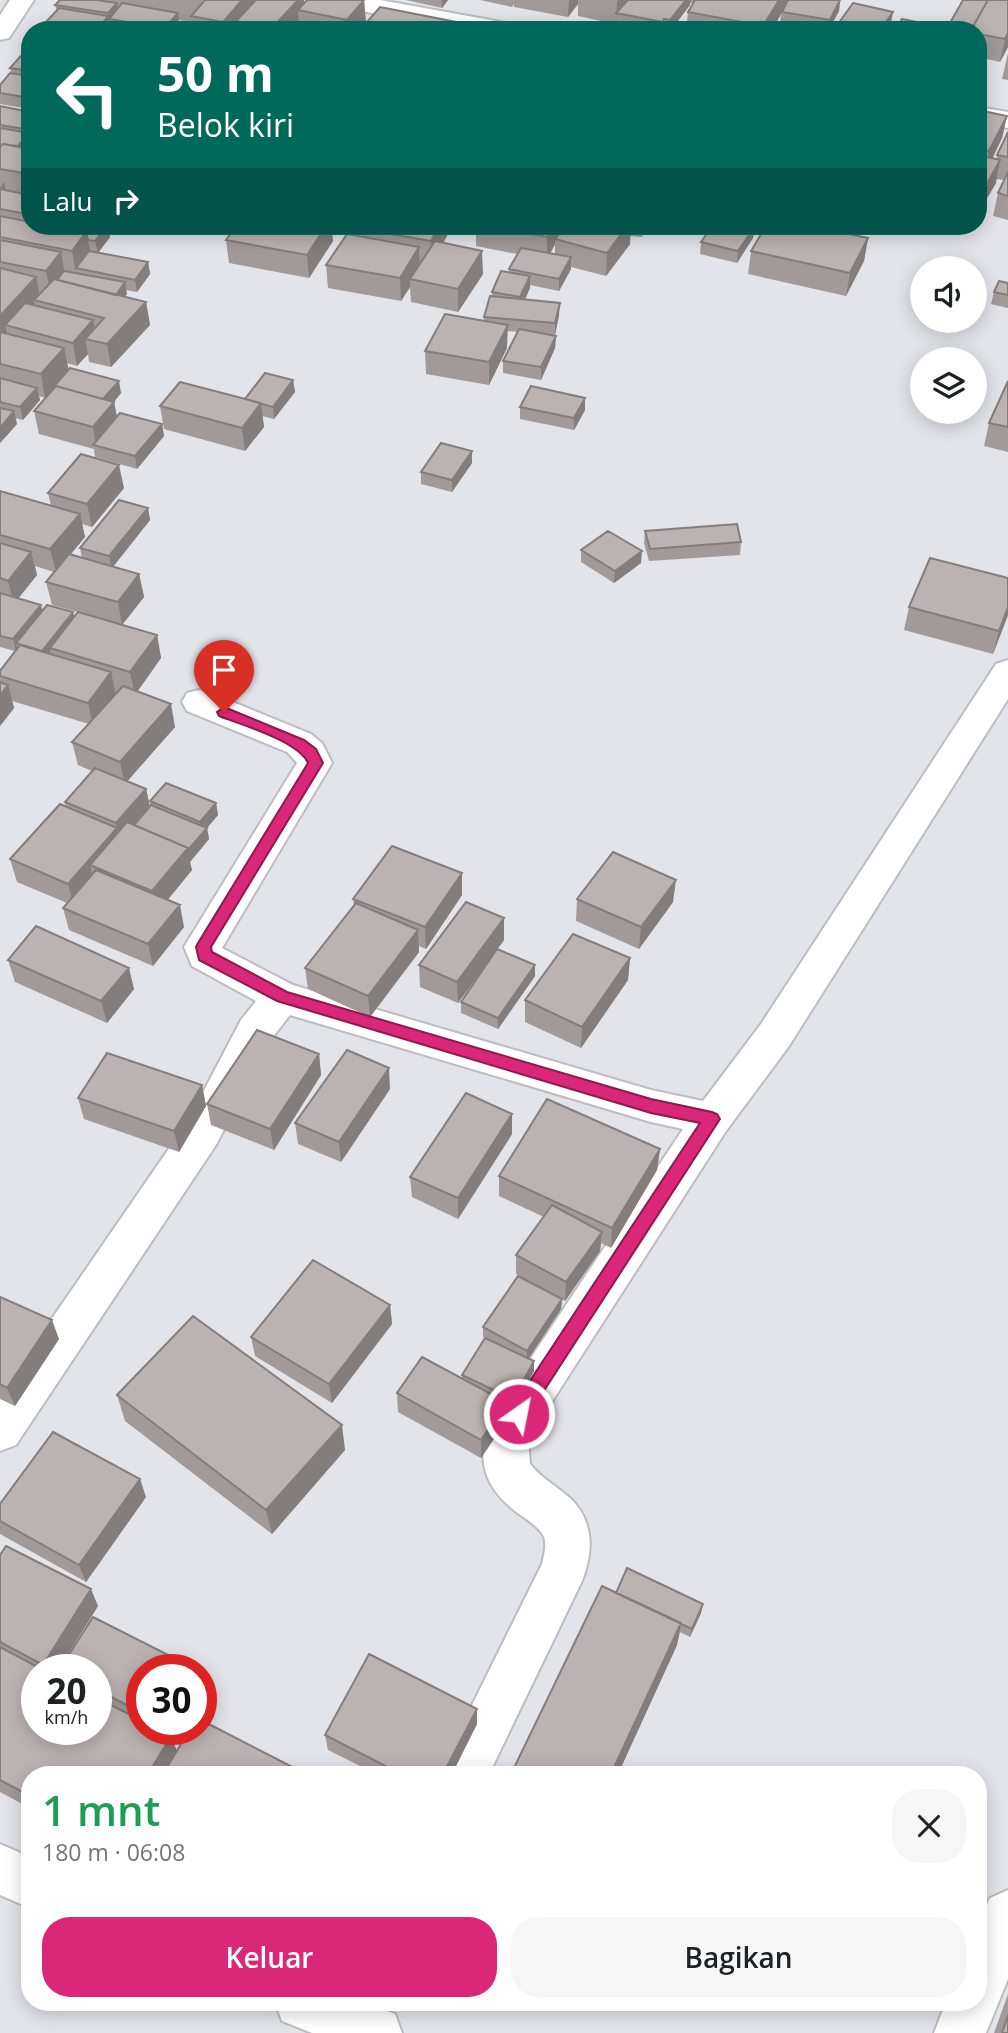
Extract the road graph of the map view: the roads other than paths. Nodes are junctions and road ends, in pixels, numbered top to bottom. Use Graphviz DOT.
graph roads {
  1 [pos="22,0"];
  2 [pos="339,0"];
  3 [pos="449,8"];
  4 [pos="483,21"];
  5 [pos="0,33"];
  6 [pos="987,116"];
  7 [pos="1008,120"];
  8 [pos="1008,672"];
  9 [pos="199,702"];
  10 [pos="282,997"];
  11 [pos="712,1119"];
  12 [pos="0,1431"];
  13 [pos="467,1766"];
  14 [pos="0,1869"];
  15 [pos="21,1879"];
  16 [pos="1008,1916"];
  17 [pos="987,1966"];
  18 [pos="969,2011"];
  19 [pos="960,2033"];
  1 -- 5 [label="main road"];
  2 -- 3 [label="main road"];
  3 -- 4 [label="main road"];
  6 -- 7 [label="main road"];
  8 -- 11 [label="main road"];
  9 -- 10 [label="main road"];
  10 -- 11 [label="main road"];
  10 -- 12 [label="main road"];
  11 -- 13 [label="main road"];
  14 -- 15 [label="main road"];
  16 -- 17 [label="main road"];
  18 -- 19 [label="main road"];
}
